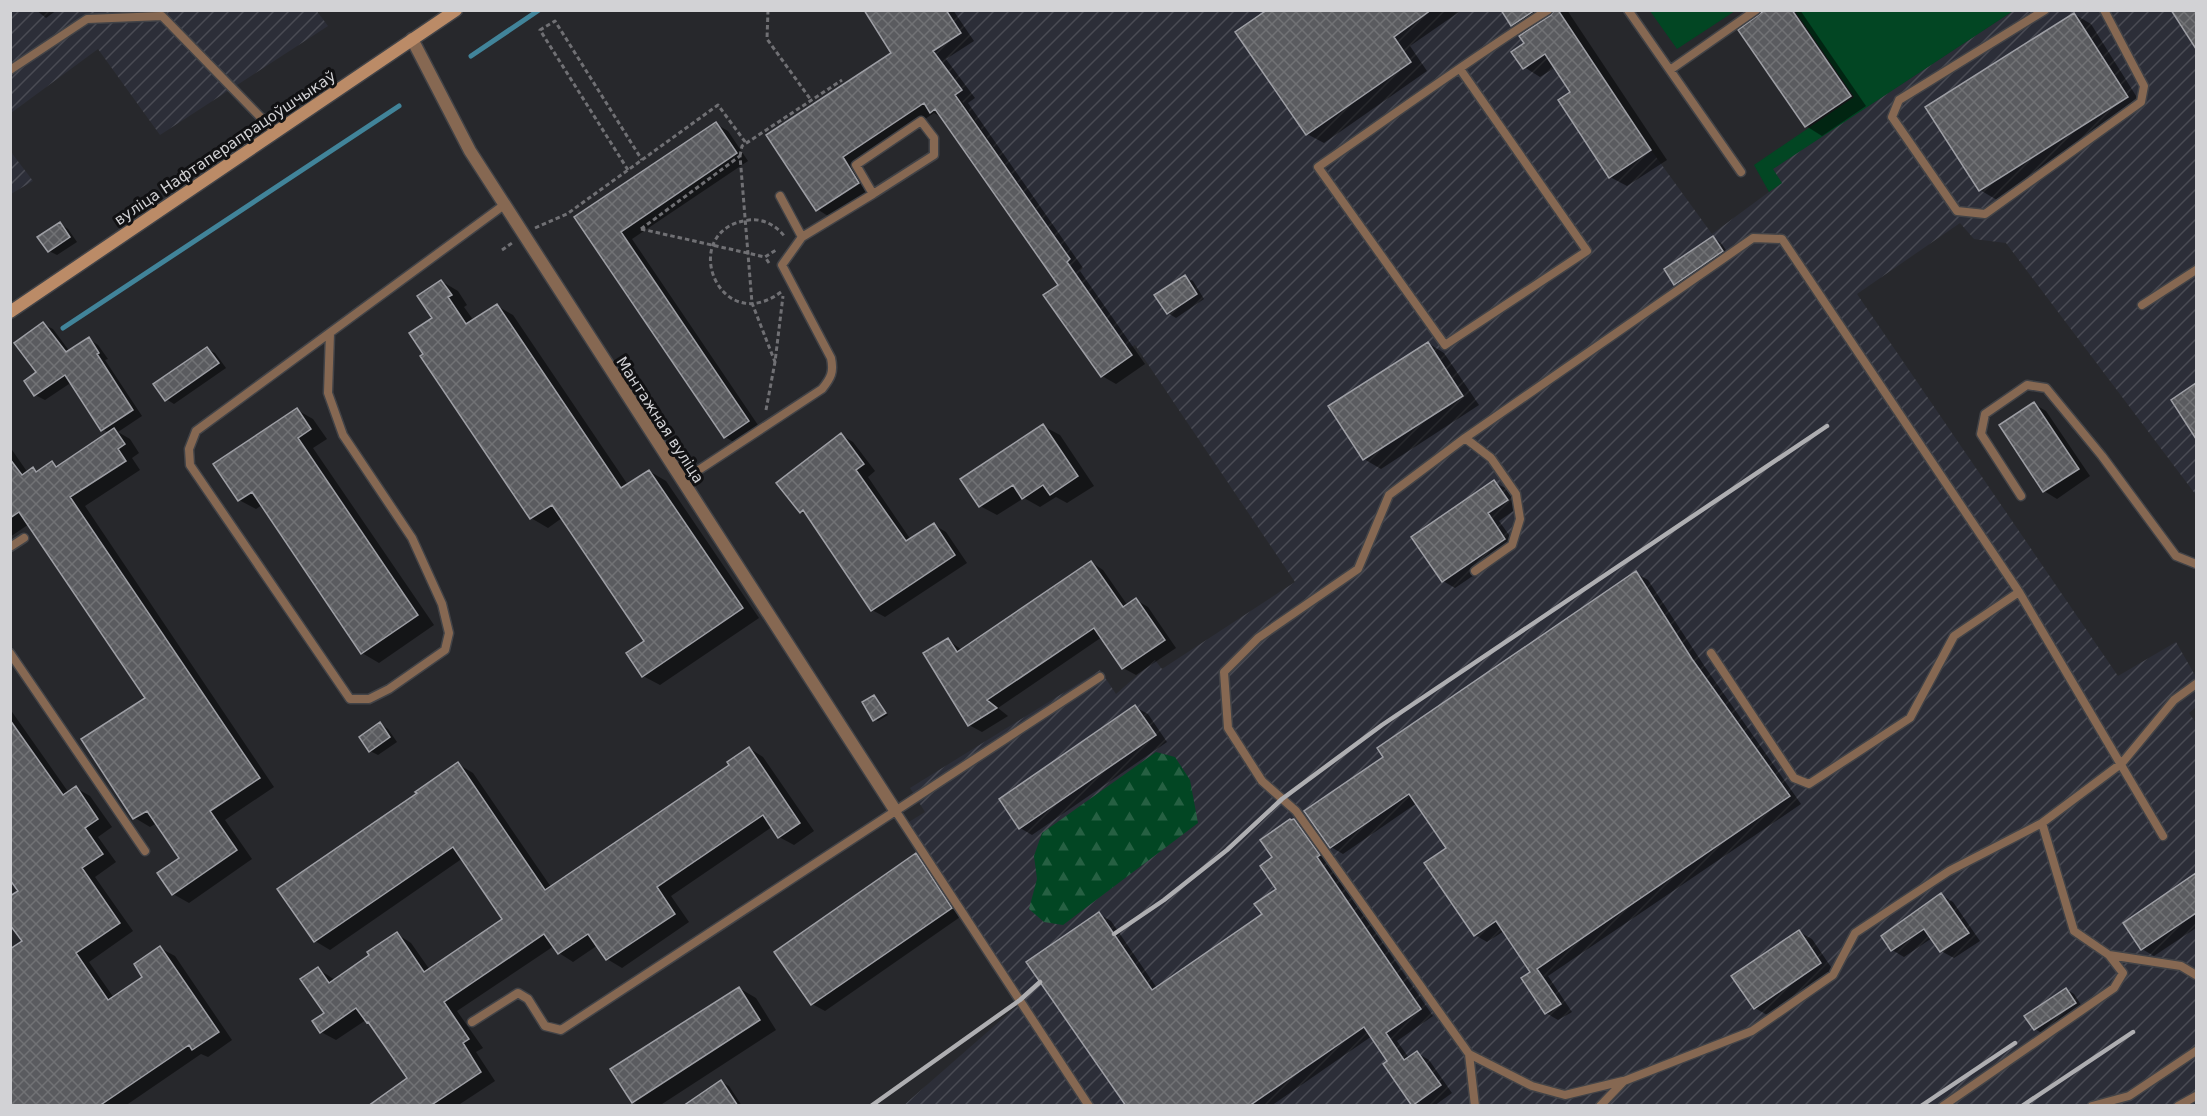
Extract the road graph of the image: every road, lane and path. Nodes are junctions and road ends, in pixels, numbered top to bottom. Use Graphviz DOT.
graph roads {
  1 [pos="456,10"];
  2 [pos="768,10"];
  3 [pos="1548,10"];
  4 [pos="1628,10"];
  5 [pos="1756,10"];
  6 [pos="2044,10"];
  7 [pos="2104,10"];
  8 [pos="412,39"];
  9 [pos="1460,69"];
  10 [pos="10,70"];
  11 [pos="1670,70"];
  12 [pos="842,80"];
  13 [pos="812,100"];
  14 [pos="275,132"];
  15 [pos="746,144"];
  16 [pos="740,156"];
  17 [pos="642,160"];
  18 [pos="628,170"];
  19 [pos="1741,172"];
  20 [pos="873,194"];
  21 [pos="780,196"];
  22 [pos="504,205"];
  23 [pos="522,234"];
  24 [pos="802,237"];
  25 [pos="789,242"];
  26 [pos="713,245"];
  27 [pos="781,247"];
  28 [pos="502,250"];
  29 [pos="748,253"];
  30 [pos="765,256"];
  31 [pos="770,264"];
  32 [pos="2196,270"];
  33 [pos="752,303"];
  34 [pos="2142,305"];
  35 [pos="10,312"];
  36 [pos="330,333"];
  37 [pos="775,362"];
  38 [pos="763,428"];
  39 [pos="1465,438"];
  40 [pos="682,481"];
  41 [pos="2021,496"];
  42 [pos="24,538"];
  43 [pos="10,547"];
  44 [pos="2196,564"];
  45 [pos="1476,571"];
  46 [pos="2019,592"];
  47 [pos="10,653"];
  48 [pos="1711,653"];
  49 [pos="1100,677"];
  50 [pos="2196,684"];
  51 [pos="2122,764"];
  52 [pos="895,810"];
  53 [pos="2042,823"];
  54 [pos="2163,836"];
  55 [pos="145,851"];
  56 [pos="2109,955"];
  57 [pos="2196,975"];
  58 [pos="472,1022"];
  59 [pos="2196,1051"];
  60 [pos="1469,1054"];
  61 [pos="1624,1081"];
  62 [pos="2196,1096"];
  63 [pos="1089,1106"];
  64 [pos="1475,1106"];
  65 [pos="1600,1106"];
  66 [pos="1943,1106"];
  67 [pos="2092,1106"];
  68 [pos="2178,1106"];
  1 -- 8 [label="main road, вуліца Нафтаперапрацоўшчыкаў"];
  2 -- 13 [label="path"];
  3 -- 9 [label="lane"];
  4 -- 11 [label="lane"];
  5 -- 11 [label="lane"];
  6 -- 7 [label="lane"];
  8 -- 14 [label="main road, вуліца Нафтаперапрацоўшчыкаў"];
  8 -- 22 [label="street, Мантажная вуліца"];
  9 -- 9 [label="lane"];
  10 -- 14 [label="lane"];
  11 -- 19 [label="lane"];
  12 -- 13 [label="path"];
  13 -- 15 [label="path"];
  14 -- 35 [label="main road, вуліца Нафтаперапрацоўшчыкаў"];
  15 -- 16 [label="path"];
  15 -- 17 [label="path"];
  16 -- 26 [label="path"];
  16 -- 29 [label="path"];
  17 -- 18 [label="path"];
  17 -- 18 [label="path"];
  18 -- 23 [label="path"];
  20 -- 20 [label="lane"];
  20 -- 24 [label="lane"];
  21 -- 24 [label="lane"];
  22 -- 23 [label="street, Мантажная вуліца"];
  22 -- 36 [label="lane"];
  23 -- 28 [label="path"];
  23 -- 40 [label="street, Мантажная вуліца"];
  24 -- 38 [label="lane"];
  25 -- 26 [label="path"];
  26 -- 29 [label="path"];
  26 -- 33 [label="path"];
  27 -- 30 [label="path"];
  29 -- 30 [label="path"];
  29 -- 33 [label="path"];
  30 -- 31 [label="path"];
  32 -- 34 [label="lane"];
  33 -- 37 [label="path"];
  33 -- 37 [label="path"];
  36 -- 36 [label="lane"];
  37 -- 38 [label="path"];
  38 -- 40 [label="lane"];
  39 -- 45 [label="lane"];
  39 -- 46 [label="lane"];
  39 -- 60 [label="lane"];
  40 -- 52 [label="street, Мантажная вуліца"];
  41 -- 44 [label="lane"];
  42 -- 43 [label="lane"];
  46 -- 48 [label="lane"];
  46 -- 51 [label="lane"];
  47 -- 55 [label="lane"];
  49 -- 52 [label="lane"];
  50 -- 51 [label="lane"];
  51 -- 53 [label="lane"];
  51 -- 54 [label="lane"];
  52 -- 58 [label="lane"];
  52 -- 63 [label="lane"];
  53 -- 56 [label="lane"];
  53 -- 61 [label="lane"];
  56 -- 57 [label="lane"];
  56 -- 66 [label="lane"];
  59 -- 67 [label="lane"];
  60 -- 61 [label="lane"];
  60 -- 64 [label="lane"];
  61 -- 65 [label="lane"];
  62 -- 68 [label="lane"];
}
